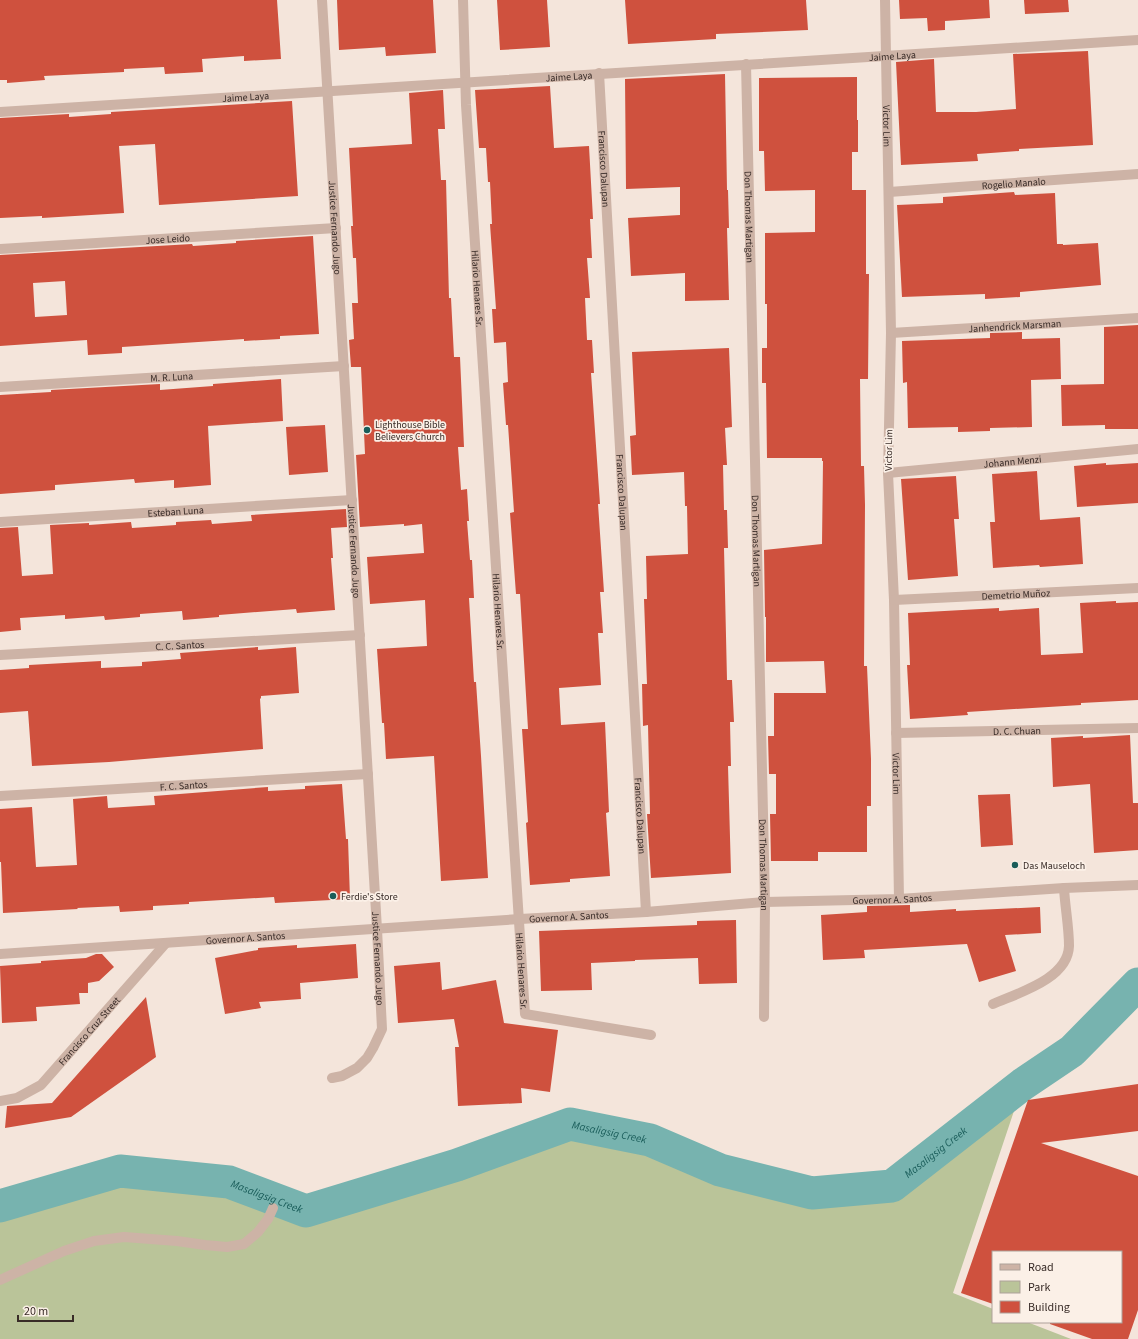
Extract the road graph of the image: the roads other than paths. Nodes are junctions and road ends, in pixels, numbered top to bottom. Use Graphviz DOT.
graph roads {
  1 [pos="322,0"];
  2 [pos="463,0"];
  3 [pos="885,0"];
  4 [pos="1138,40"];
  5 [pos="886,55"];
  6 [pos="746,64"];
  7 [pos="599,73"];
  8 [pos="466,82"];
  9 [pos="327,91"];
  10 [pos="0,112"];
  11 [pos="1138,174"];
  12 [pos="889,192"];
  13 [pos="336,228"];
  14 [pos="0,249"];
  15 [pos="1138,318"];
  16 [pos="891,333"];
  17 [pos="344,366"];
  18 [pos="0,387"];
  19 [pos="1138,449"];
  20 [pos="888,473"];
  21 [pos="352,500"];
  22 [pos="0,522"];
  23 [pos="1138,588"];
  24 [pos="894,600"];
  25 [pos="360,635"];
  26 [pos="0,655"];
  27 [pos="1138,728"];
  28 [pos="896,733"];
  29 [pos="368,774"];
  30 [pos="0,796"];
  31 [pos="1138,885"];
  32 [pos="1064,888"];
  33 [pos="899,899"];
  34 [pos="765,902"];
  35 [pos="646,912"];
  36 [pos="520,919"];
  37 [pos="377,929"];
  38 [pos="166,943"];
  39 [pos="0,954"];
  40 [pos="993,1004"];
  41 [pos="764,1017"];
  42 [pos="651,1035"];
  43 [pos="332,1078"];
  44 [pos="0,1101"];
  45 [pos="273,1208"];
  46 [pos="0,1280"];
  1 -- 9 [label="street, Justice Fernando Jugo"];
  2 -- 8 [label="street, Hilario Henares Sr."];
  3 -- 5 [label="street, Victor Lim"];
  4 -- 5 [label="street, Jaime Laya"];
  5 -- 6 [label="street, Jaime Laya"];
  5 -- 12 [label="street, Victor Lim"];
  6 -- 7 [label="street, Jaime Laya"];
  6 -- 34 [label="street, Don Thomas Martigan"];
  7 -- 8 [label="street, Jaime Laya"];
  7 -- 35 [label="street, Francisco Dalupan"];
  8 -- 9 [label="street, Jaime Laya"];
  8 -- 36 [label="street, Hilario Henares Sr."];
  9 -- 10 [label="street, Jaime Laya"];
  9 -- 13 [label="street, Justice Fernando Jugo"];
  11 -- 12 [label="street, Rogelio Manalo"];
  12 -- 16 [label="street, Victor Lim"];
  13 -- 14 [label="street, Jose Leido"];
  13 -- 17 [label="street, Justice Fernando Jugo"];
  15 -- 16 [label="street, Janhendrick Marsman"];
  16 -- 20 [label="street, Victor Lim"];
  17 -- 18 [label="street, M. R. Luna"];
  17 -- 21 [label="street, Justice Fernando Jugo"];
  19 -- 20 [label="street, Johann Menzi"];
  20 -- 24 [label="street, Victor Lim"];
  21 -- 22 [label="street, Esteban Luna"];
  21 -- 25 [label="street, Justice Fernando Jugo"];
  23 -- 24 [label="street, Demetrio Muñoz"];
  24 -- 28 [label="street, Victor Lim"];
  25 -- 26 [label="street, C. C. Santos"];
  25 -- 29 [label="street, Justice Fernando Jugo"];
  27 -- 28 [label="street, D. C. Chuan"];
  28 -- 33 [label="street, Victor Lim"];
  29 -- 30 [label="street, F. C. Santos"];
  29 -- 37 [label="street, Justice Fernando Jugo"];
  31 -- 32 [label="street, Governor A. Santos"];
  32 -- 33 [label="street, Governor A. Santos"];
  32 -- 40 [label="street"];
  33 -- 34 [label="street, Governor A. Santos"];
  34 -- 35 [label="street, Governor A. Santos"];
  34 -- 41 [label="street, Don Thomas Martigan"];
  35 -- 36 [label="street, Governor A. Santos"];
  36 -- 37 [label="street, Governor A. Santos"];
  36 -- 42 [label="street, Hilario Henares Sr."];
  37 -- 38 [label="street, Governor A. Santos"];
  37 -- 43 [label="street, Justice Fernando Jugo"];
  38 -- 39 [label="street, Governor A. Santos"];
  38 -- 44 [label="street, Francisco Cruz Street"];
  45 -- 46 [label="street"];
}
